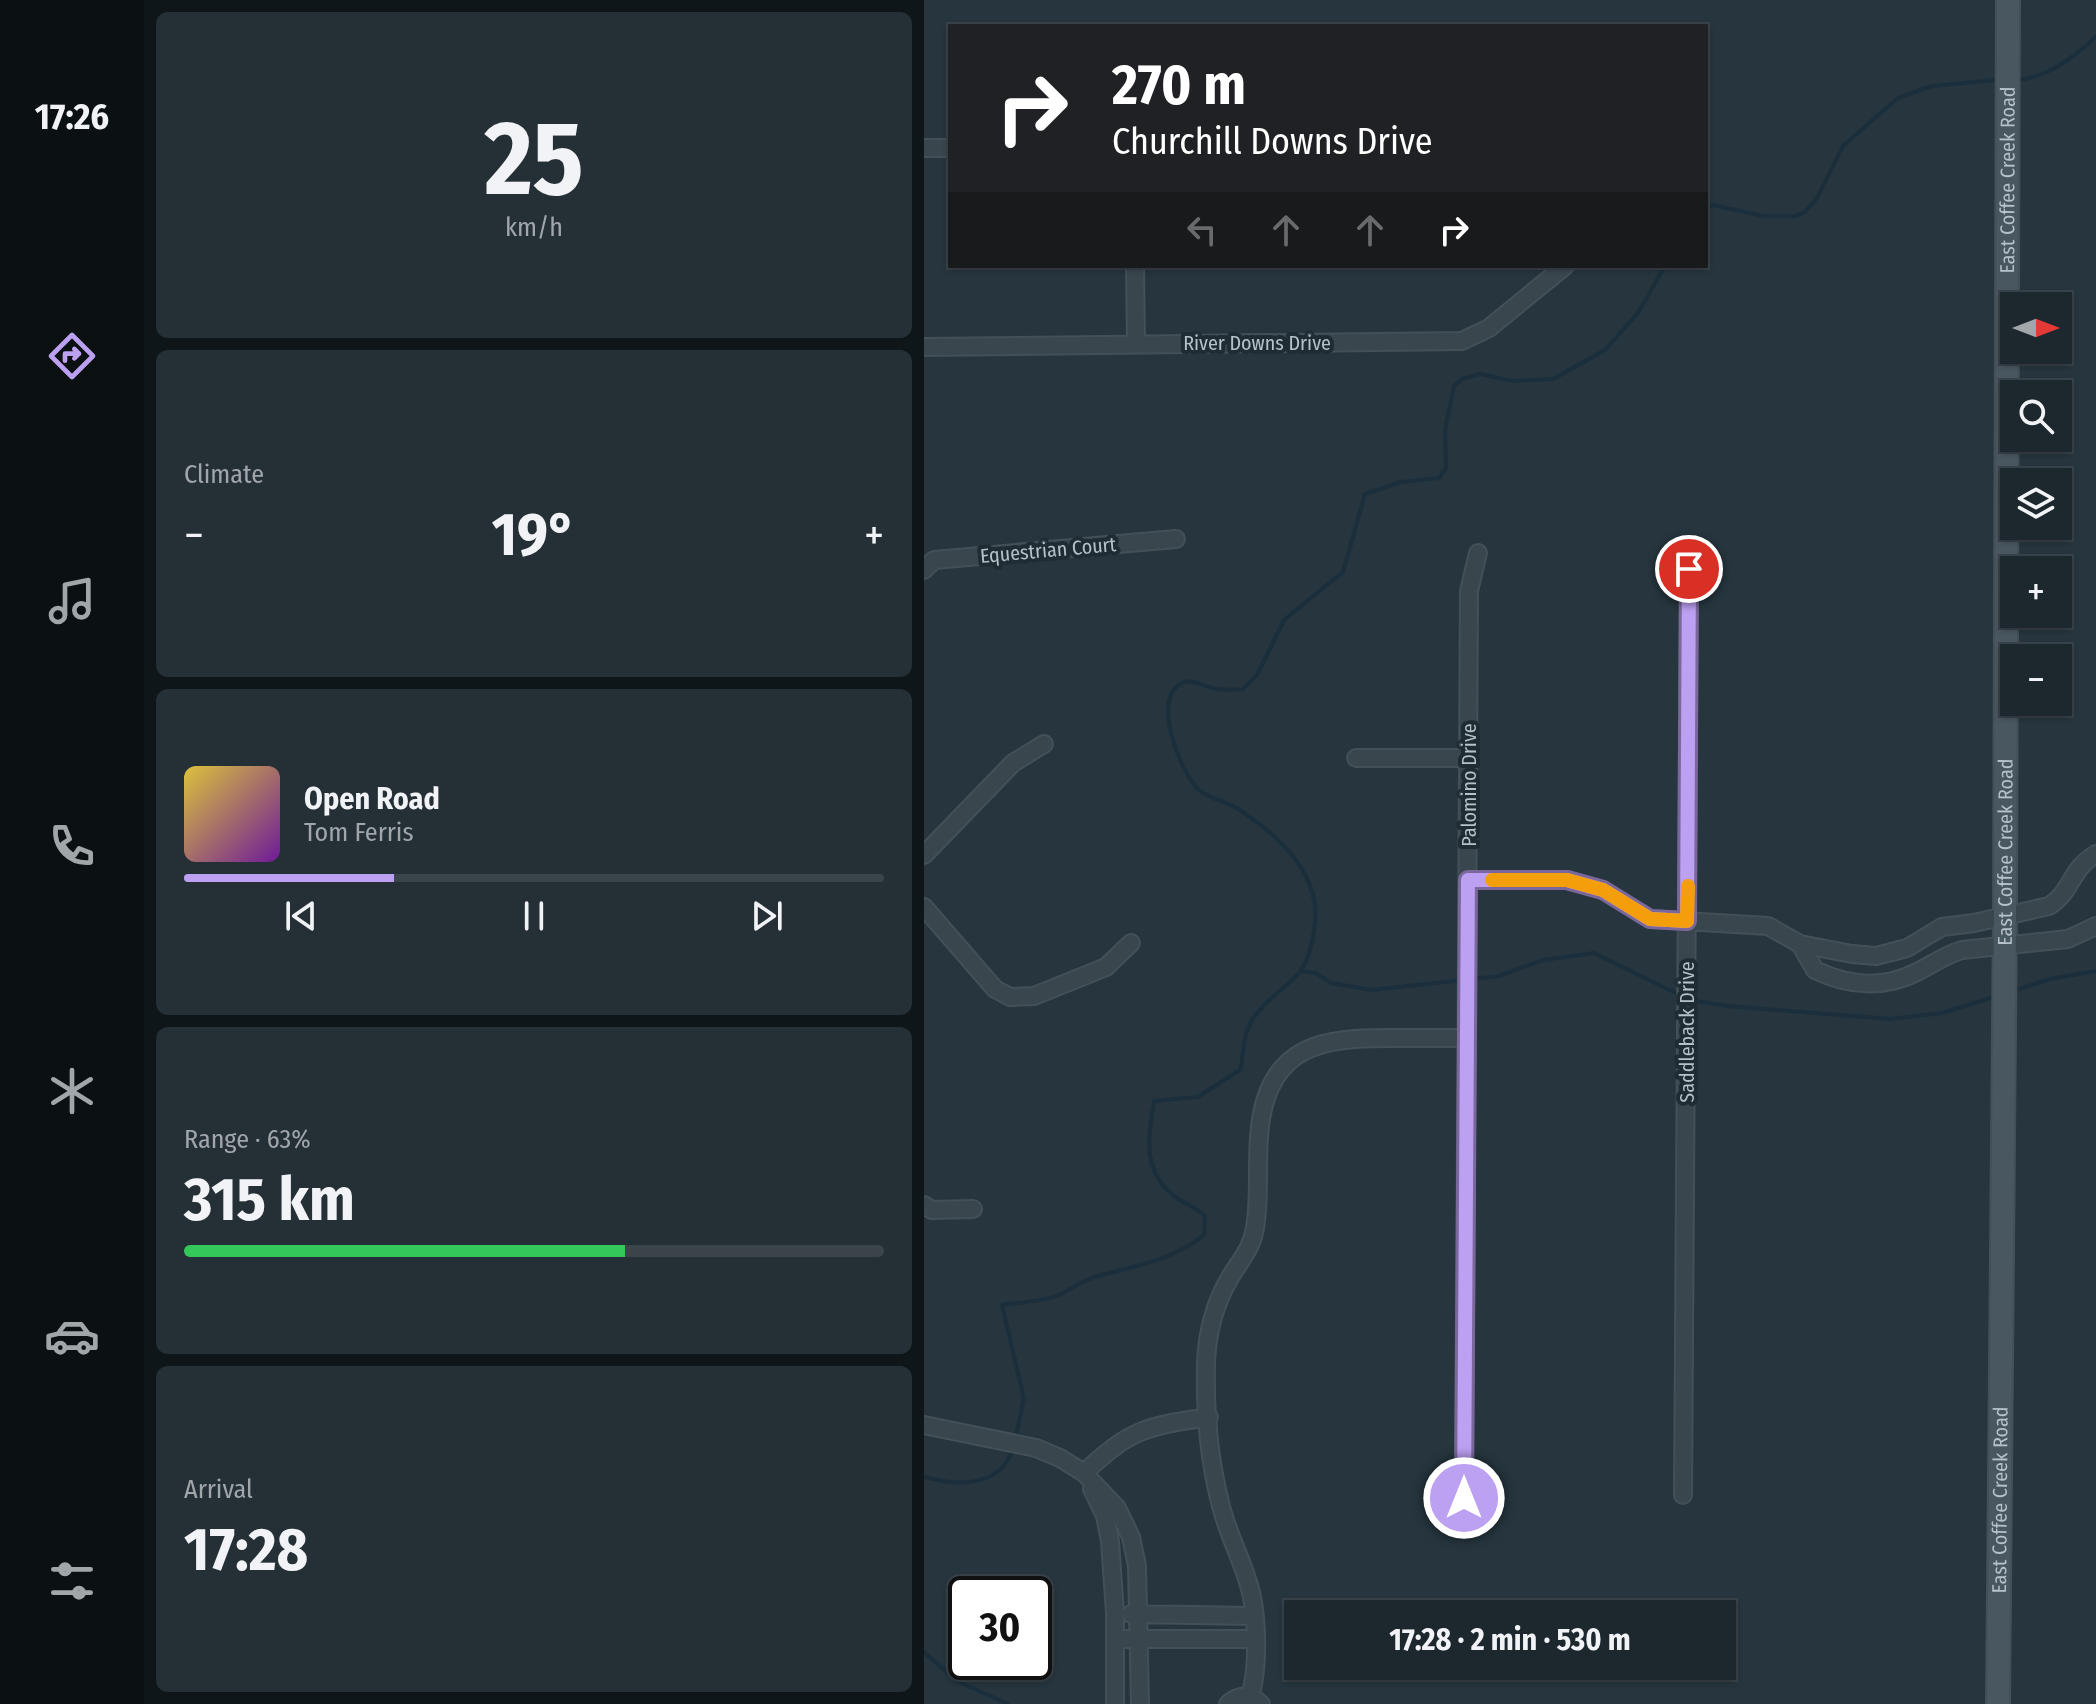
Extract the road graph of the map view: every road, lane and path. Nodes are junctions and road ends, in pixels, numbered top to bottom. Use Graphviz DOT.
graph roads {
  1 [pos="2008,0"];
  2 [pos="924,148"];
  3 [pos="948,148"];
  4 [pos="1135,268"];
  5 [pos="1563,268"];
  6 [pos="1136,344"];
  7 [pos="924,347"];
  8 [pos="1176,539"];
  9 [pos="1478,553"];
  10 [pos="1689,569"];
  11 [pos="924,570"];
  12 [pos="1044,744"];
  13 [pos="1356,758"];
  14 [pos="1469,758"];
  15 [pos="2096,854"];
  16 [pos="924,855"];
  17 [pos="1468,880"];
  18 [pos="924,907"];
  19 [pos="2005,914"];
  20 [pos="1687,921"];
  21 [pos="2096,926"];
  22 [pos="1131,943"];
  23 [pos="1800,944"];
  24 [pos="2005,945"];
  25 [pos="1467,1038"];
  26 [pos="924,1205"];
  27 [pos="973,1209"];
  28 [pos="1209,1417"];
  29 [pos="924,1425"];
  30 [pos="1084,1473"];
  31 [pos="1683,1495"];
  32 [pos="1464,1498"];
  33 [pos="1115,1613"];
  34 [pos="1139,1614"];
  35 [pos="1254,1616"];
  36 [pos="1115,1639"];
  37 [pos="1139,1639"];
  38 [pos="1254,1639"];
  39 [pos="1256,1700"];
  40 [pos="1115,1704"];
  41 [pos="1140,1704"];
  42 [pos="1228,1704"];
  43 [pos="1998,1704"];
  1 -- 19 [label="street, East Coffee Creek Road"];
  2 -- 3 [label="street"];
  4 -- 6 [label="street"];
  5 -- 6 [label="street, River Downs Drive"];
  6 -- 7 [label="street, River Downs Drive"];
  8 -- 11 [label="street, Equestrian Court"];
  9 -- 14 [label="street, Palomino Drive"];
  10 -- 20 [label="street, Saddleback Drive"];
  12 -- 16 [label="street"];
  13 -- 14 [label="street"];
  14 -- 17 [label="street, Palomino Drive"];
  15 -- 19 [label="street"];
  17 -- 20 [label="street"];
  17 -- 25 [label="street, Palomino Drive"];
  18 -- 22 [label="street"];
  19 -- 23 [label="street"];
  19 -- 24 [label="street, East Coffee Creek Road"];
  20 -- 23 [label="street"];
  20 -- 31 [label="street, Saddleback Drive"];
  21 -- 24 [label="street"];
  23 -- 24 [label="street"];
  24 -- 43 [label="street, East Coffee Creek Road"];
  25 -- 28 [label="street"];
  25 -- 32 [label="street, Palomino Drive"];
  26 -- 27 [label="street"];
  28 -- 30 [label="street"];
  28 -- 35 [label="street"];
  29 -- 30 [label="street"];
  30 -- 33 [label="street"];
  30 -- 34 [label="street"];
  33 -- 34 [label="street"];
  33 -- 36 [label="street"];
  34 -- 35 [label="street"];
  34 -- 37 [label="street"];
  35 -- 38 [label="street"];
  36 -- 37 [label="street"];
  36 -- 40 [label="street"];
  37 -- 38 [label="street"];
  37 -- 41 [label="street"];
  38 -- 39 [label="street"];
  39 -- 42 [label="street"];
}
